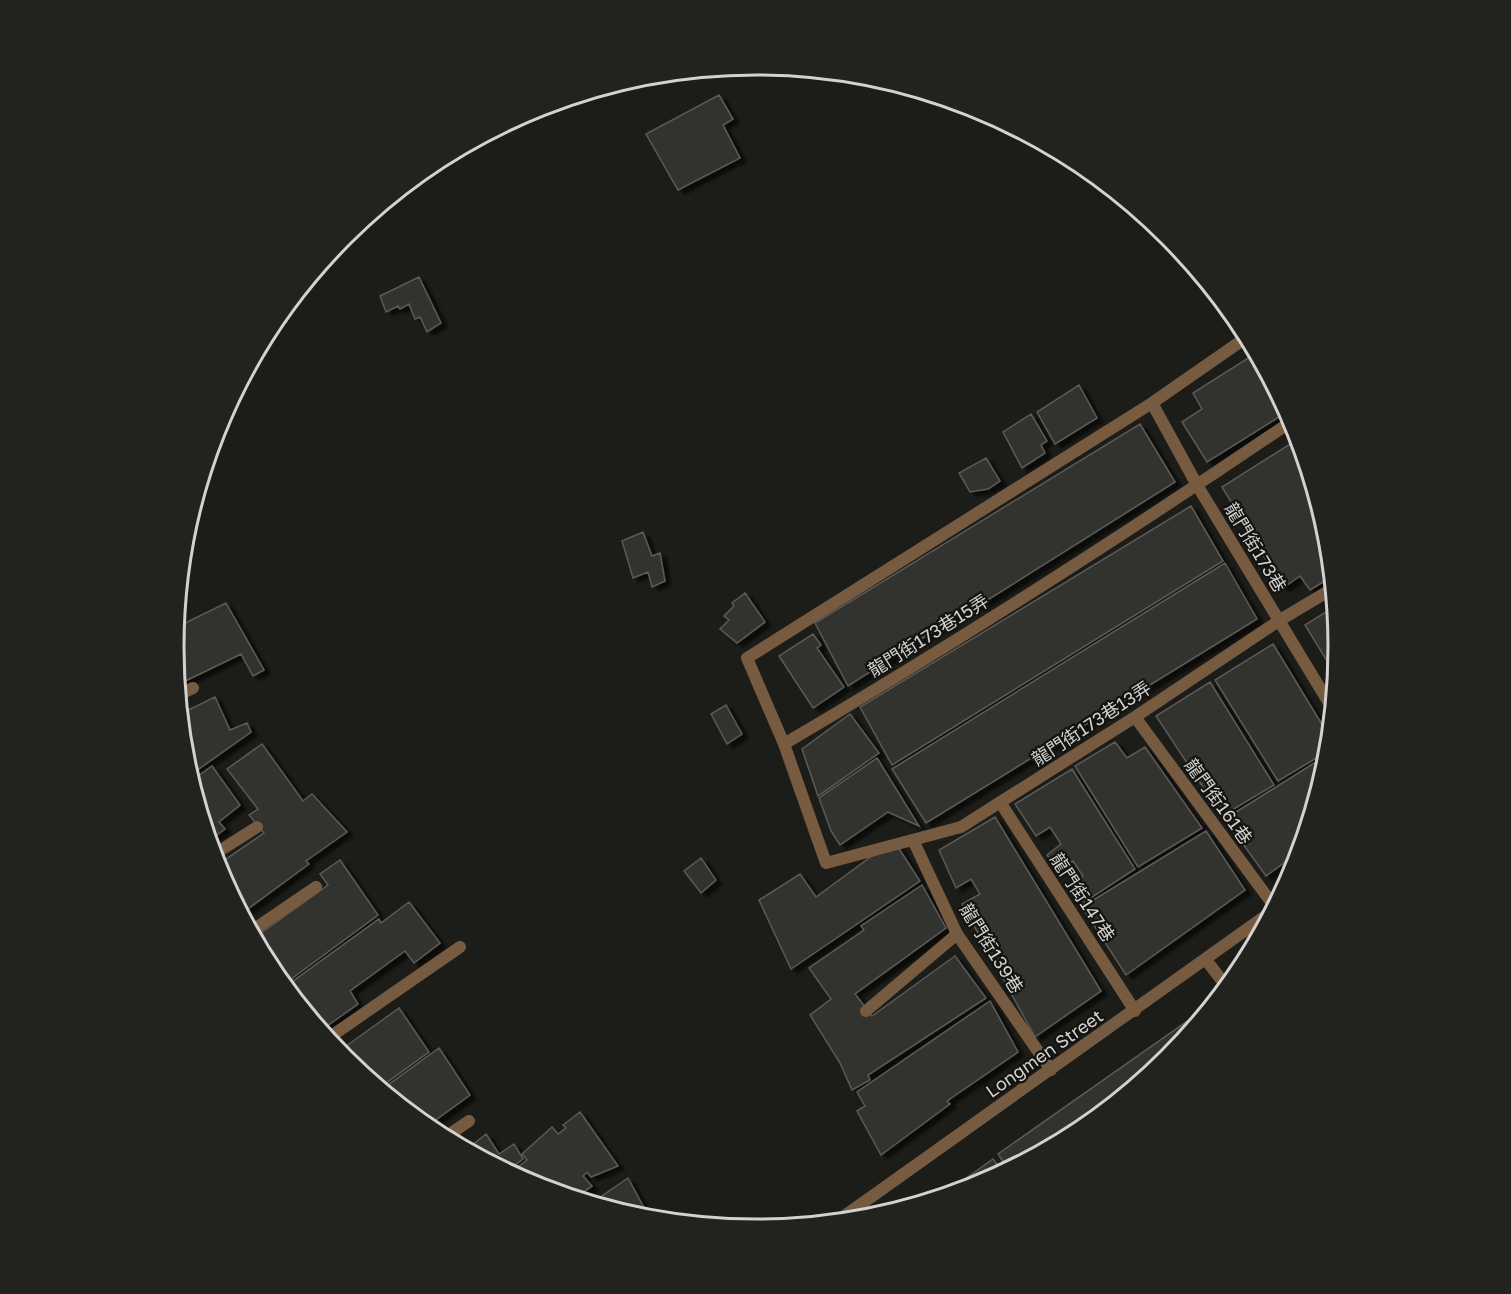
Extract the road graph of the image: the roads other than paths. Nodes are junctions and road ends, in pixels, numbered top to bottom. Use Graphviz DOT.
graph roads {
  1 [pos="1239,342"];
  2 [pos="1152,403"];
  3 [pos="1283,427"];
  4 [pos="1197,485"];
  5 [pos="1325,594"];
  6 [pos="1280,620"];
  7 [pos="193,688"];
  8 [pos="186,691"];
  9 [pos="1325,696"];
  10 [pos="1135,717"];
  11 [pos="784,744"];
  12 [pos="1000,802"];
  13 [pos="257,827"];
  14 [pos="913,840"];
  15 [pos="221,850"];
  16 [pos="316,886"];
  17 [pos="1269,900"];
  18 [pos="1257,923"];
  19 [pos="257,927"];
  20 [pos="957,934"];
  21 [pos="460,947"];
  22 [pos="1206,960"];
  23 [pos="1221,979"];
  24 [pos="866,1011"];
  25 [pos="1135,1011"];
  26 [pos="334,1034"];
  27 [pos="1051,1070"];
  28 [pos="469,1122"];
  29 [pos="453,1132"];
  30 [pos="852,1210"];
  1 -- 2 [label="street"];
  2 -- 4 [label="street, 龍門街173巷"];
  2 -- 11 [label="street"];
  3 -- 4 [label="street, 龍門街173巷15弄"];
  4 -- 6 [label="street, 龍門街173巷"];
  4 -- 11 [label="street, 龍門街173巷15弄"];
  5 -- 6 [label="street, 龍門街173巷13弄"];
  6 -- 9 [label="street, 龍門街173巷"];
  6 -- 10 [label="street, 龍門街173巷13弄"];
  7 -- 8 [label="street"];
  10 -- 12 [label="street, 龍門街173巷13弄"];
  10 -- 17 [label="street, 龍門街161巷"];
  11 -- 14 [label="street, 龍門街173巷13弄"];
  12 -- 14 [label="street, 龍門街173巷13弄"];
  12 -- 25 [label="street, 龍門街147巷"];
  13 -- 15 [label="street"];
  14 -- 20 [label="street, 龍門街139巷"];
  16 -- 19 [label="street"];
  18 -- 22 [label="street, Longmen Street"];
  20 -- 24 [label="street"];
  20 -- 27 [label="street, 龍門街139巷"];
  21 -- 26 [label="street"];
  22 -- 23 [label="street"];
  22 -- 25 [label="street, Longmen Street"];
  25 -- 27 [label="street, Longmen Street"];
  27 -- 30 [label="street, Longmen Street"];
  28 -- 29 [label="street"];
}
